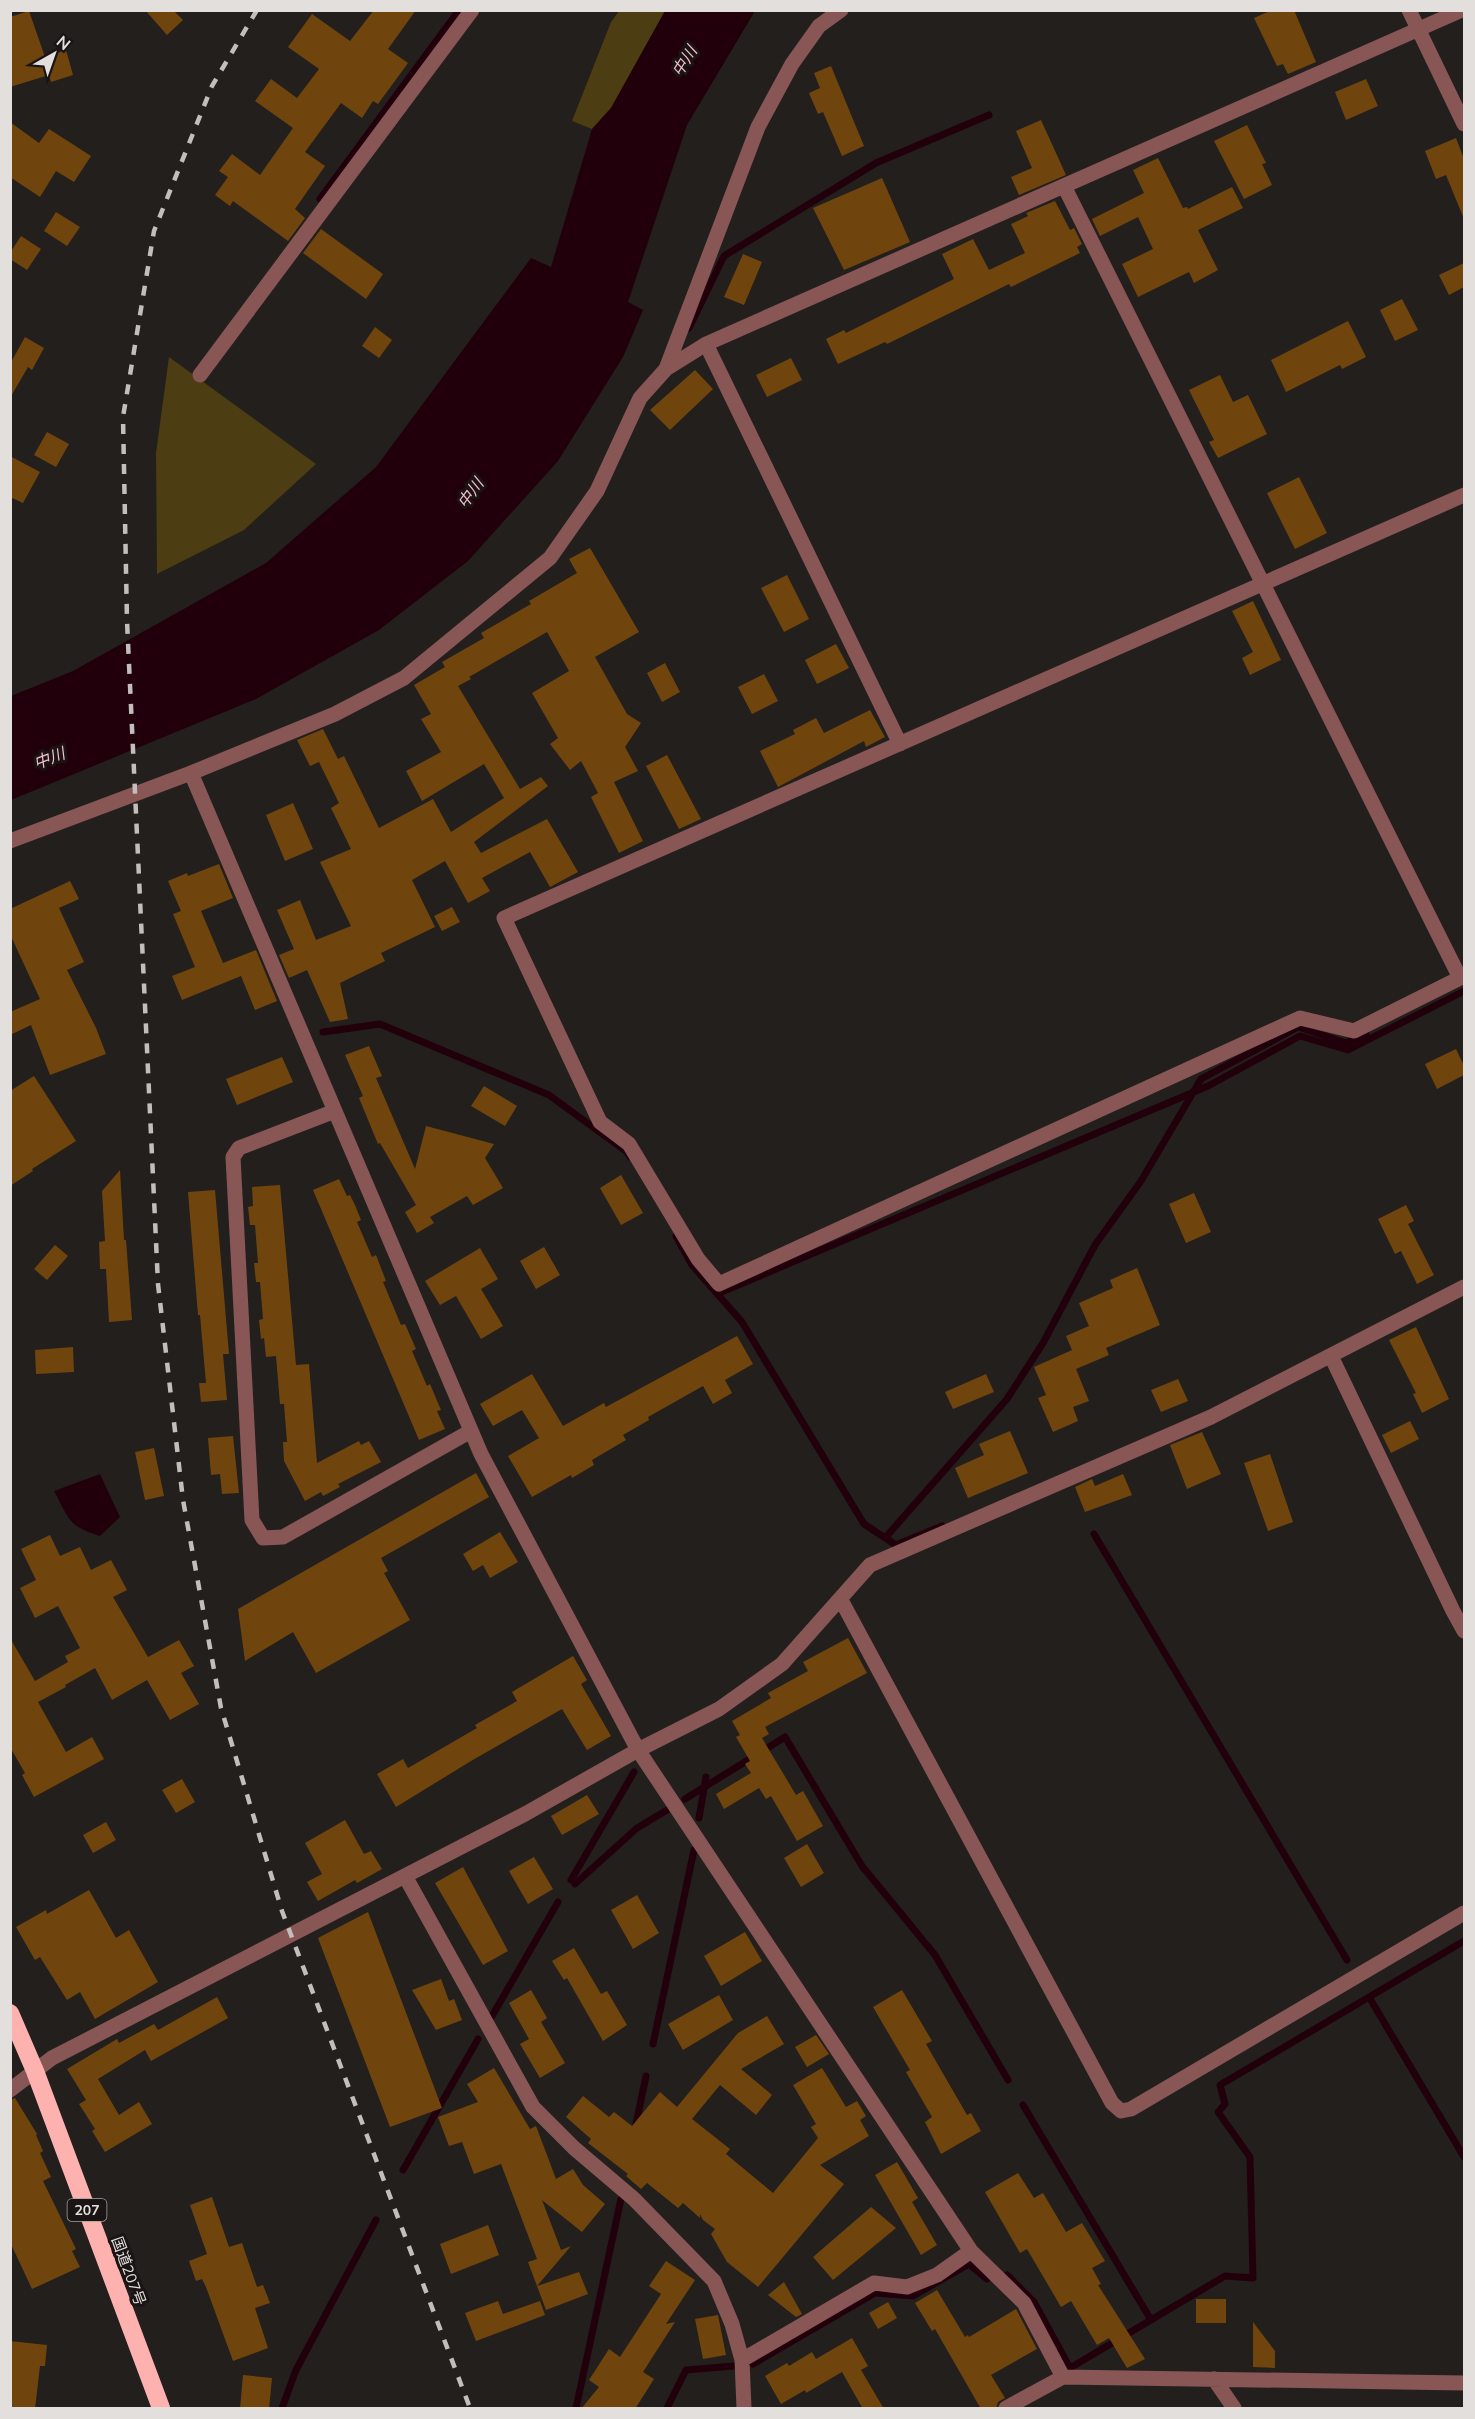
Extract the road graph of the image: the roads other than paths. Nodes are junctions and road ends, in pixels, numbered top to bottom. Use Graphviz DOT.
graph roads {
  1 [pos="472,10"];
  2 [pos="841,10"];
  3 [pos="1409,10"];
  4 [pos="1462,10"];
  5 [pos="1418,30"];
  6 [pos="1464,124"];
  7 [pos="1064,186"];
  8 [pos="706,344"];
  9 [pos="666,369"];
  10 [pos="200,375"];
  11 [pos="1464,495"];
  12 [pos="1262,583"];
  13 [pos="900,744"];
  14 [pos="191,773"];
  15 [pos="10,842"];
  16 [pos="1462,977"];
  17 [pos="335,1111"];
  18 [pos="1464,1287"];
  19 [pos="1331,1356"];
  20 [pos="471,1431"];
  21 [pos="841,1600"];
  22 [pos="1464,1631"];
  23 [pos="638,1750"];
  24 [pos="405,1876"];
  25 [pos="1464,1913"];
  26 [pos="10,2013"];
  27 [pos="35,2071"];
  28 [pos="10,2090"];
  29 [pos="970,2251"];
  30 [pos="742,2360"];
  31 [pos="1063,2377"];
  32 [pos="1214,2379"];
  33 [pos="1464,2383"];
  34 [pos="161,2409"];
  35 [pos="744,2409"];
  36 [pos="1006,2409"];
  37 [pos="1234,2409"];
  1 -- 10 [label="street"];
  2 -- 9 [label="street"];
  3 -- 5 [label="street"];
  4 -- 5 [label="street"];
  5 -- 6 [label="street"];
  5 -- 7 [label="street"];
  7 -- 8 [label="street"];
  7 -- 12 [label="street"];
  8 -- 9 [label="street"];
  8 -- 13 [label="street"];
  9 -- 14 [label="street"];
  11 -- 12 [label="street"];
  12 -- 13 [label="street"];
  12 -- 16 [label="street"];
  13 -- 16 [label="street"];
  14 -- 15 [label="street"];
  14 -- 17 [label="street"];
  17 -- 20 [label="street"];
  17 -- 20 [label="street"];
  18 -- 19 [label="street"];
  19 -- 21 [label="street"];
  19 -- 22 [label="street"];
  20 -- 23 [label="street"];
  21 -- 23 [label="street"];
  21 -- 25 [label="street"];
  23 -- 24 [label="street"];
  23 -- 29 [label="street"];
  24 -- 27 [label="street"];
  24 -- 30 [label="street"];
  26 -- 27 [label="highway, 国道207号 / 207"];
  27 -- 28 [label="street"];
  27 -- 34 [label="highway, 国道207号 / 207"];
  29 -- 30 [label="street"];
  29 -- 31 [label="street"];
  30 -- 35 [label="street"];
  31 -- 32 [label="street"];
  31 -- 36 [label="street"];
  32 -- 33 [label="street"];
  32 -- 37 [label="street"];
}
